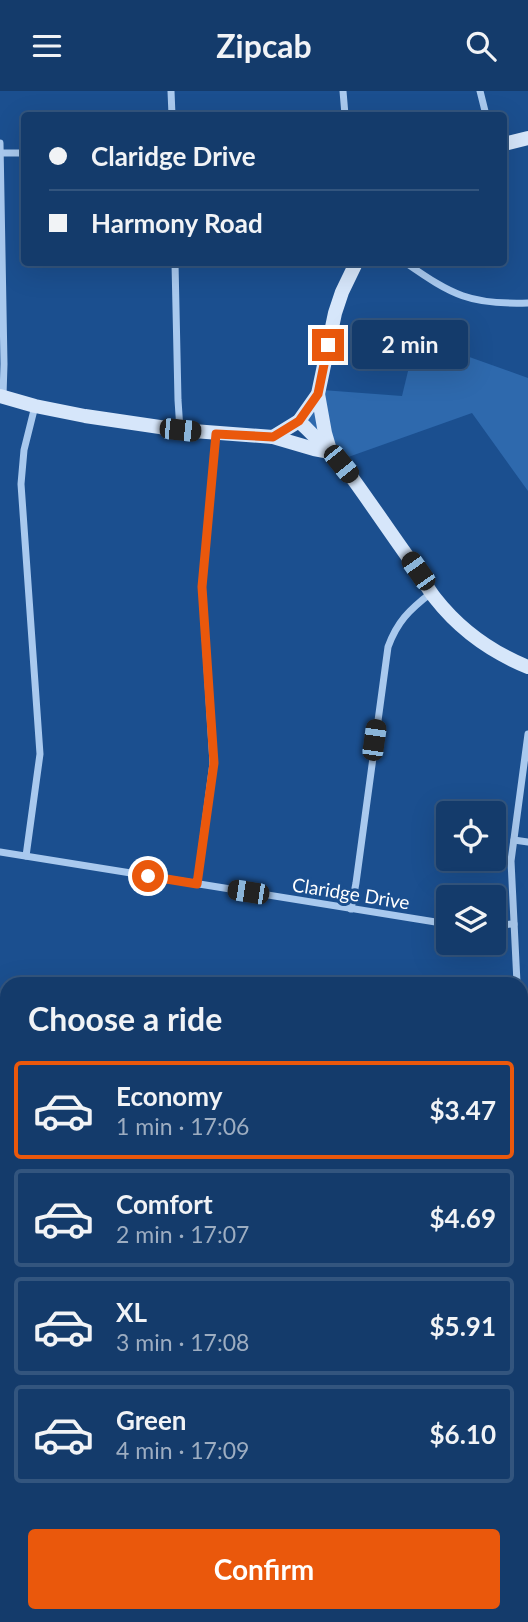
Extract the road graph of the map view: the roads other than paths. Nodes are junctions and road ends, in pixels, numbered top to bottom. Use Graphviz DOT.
graph roads {
  1 [pos="171,91"];
  2 [pos="343,91"];
  3 [pos="480,91"];
  4 [pos="172,112"];
  5 [pos="345,112"];
  6 [pos="485,112"];
  7 [pos="528,138"];
  8 [pos="0,143"];
  9 [pos="507,143"];
  10 [pos="0,153"];
  11 [pos="21,153"];
  12 [pos="175,266"];
  13 [pos="355,266"];
  14 [pos="410,266"];
  15 [pos="528,303"];
  16 [pos="318,394"];
  17 [pos="1,396"];
  18 [pos="35,406"];
  19 [pos="299,421"];
  20 [pos="180,430"];
  21 [pos="216,434"];
  22 [pos="273,437"];
  23 [pos="330,452"];
  24 [pos="432,593"];
  25 [pos="528,667"];
  26 [pos="528,734"];
  27 [pos="514,840"];
  28 [pos="528,842"];
  29 [pos="0,852"];
  30 [pos="26,856"];
  31 [pos="197,884"];
  32 [pos="351,909"];
  33 [pos="436,922"];
  34 [pos="506,925"];
  35 [pos="514,925"];
  36 [pos="517,977"];
  1 -- 4 [label="street"];
  2 -- 5 [label="street"];
  3 -- 6 [label="street"];
  7 -- 9 [label="street"];
  8 -- 10 [label="street"];
  10 -- 11 [label="street"];
  10 -- 17 [label="street"];
  12 -- 20 [label="street"];
  13 -- 16 [label="street"];
  14 -- 15 [label="street"];
  16 -- 19 [label="street"];
  16 -- 23 [label="street"];
  17 -- 18 [label="street"];
  18 -- 20 [label="street"];
  18 -- 30 [label="street"];
  19 -- 22 [label="street"];
  19 -- 23 [label="street"];
  20 -- 21 [label="street"];
  21 -- 22 [label="street"];
  21 -- 31 [label="street"];
  22 -- 23 [label="street"];
  23 -- 24 [label="street"];
  24 -- 25 [label="street"];
  24 -- 32 [label="street"];
  26 -- 27 [label="street"];
  27 -- 28 [label="street"];
  27 -- 35 [label="street"];
  29 -- 30 [label="street, Claridge Drive"];
  30 -- 31 [label="street, Claridge Drive"];
  31 -- 32 [label="street, Claridge Drive"];
  32 -- 33 [label="street, Claridge Drive"];
  34 -- 35 [label="street"];
  35 -- 36 [label="street"];
}
